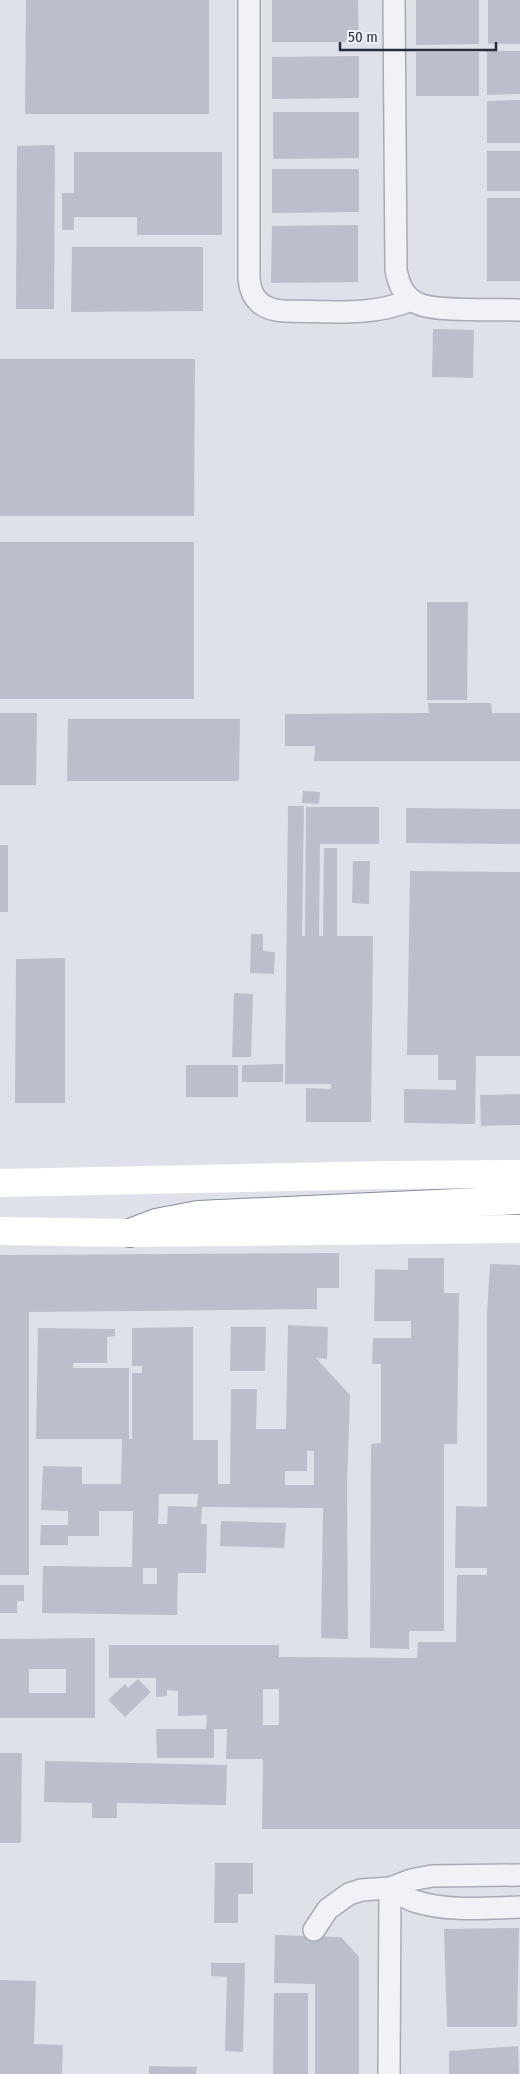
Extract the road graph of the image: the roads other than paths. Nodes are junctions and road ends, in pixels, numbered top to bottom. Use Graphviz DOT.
graph roads {
  1 [pos="249,0"];
  2 [pos="394,0"];
  3 [pos="411,300"];
  4 [pos="520,310"];
  5 [pos="0,1166"];
  6 [pos="520,1174"];
  7 [pos="33,1182"];
  8 [pos="0,1183"];
  9 [pos="520,1200"];
  10 [pos="520,1229"];
  11 [pos="13,1231"];
  12 [pos="130,1233"];
  13 [pos="0,1241"];
  14 [pos="520,1875"];
  15 [pos="390,1888"];
  16 [pos="520,1907"];
  17 [pos="314,1930"];
  18 [pos="390,2074"];
  1 -- 3 [label="street"];
  2 -- 3 [label="street"];
  3 -- 4 [label="street"];
  5 -- 7 [label="main road"];
  6 -- 7 [label="main road"];
  7 -- 8 [label="main road"];
  9 -- 12 [label="main road"];
  10 -- 12 [label="main road"];
  11 -- 12 [label="main road"];
  11 -- 13 [label="main road"];
  14 -- 15 [label="street"];
  15 -- 16 [label="street"];
  15 -- 17 [label="street"];
  15 -- 18 [label="street"];
}
